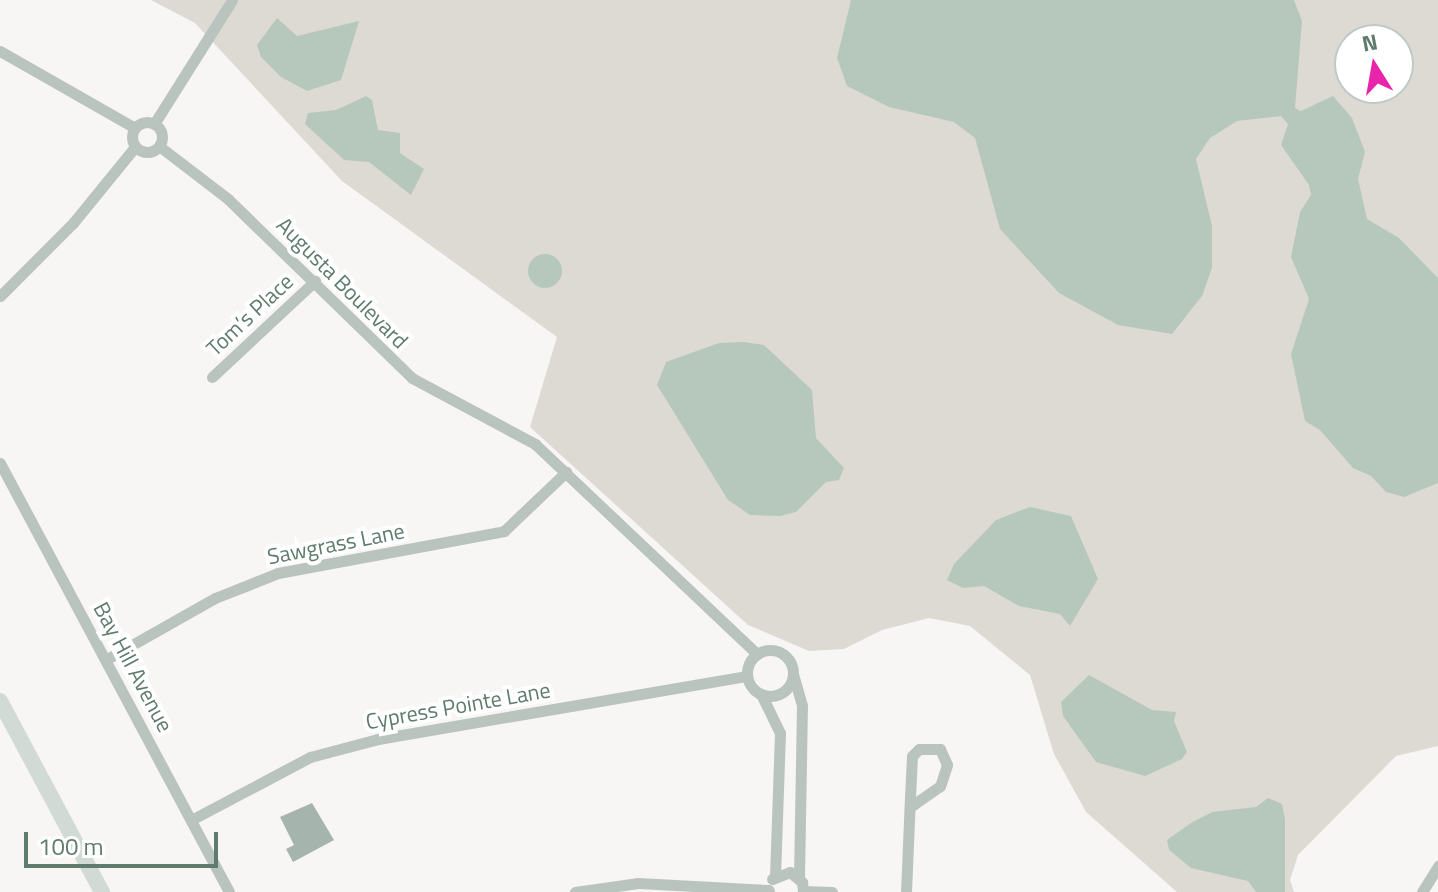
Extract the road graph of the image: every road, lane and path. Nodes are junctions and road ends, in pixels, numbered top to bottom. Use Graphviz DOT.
graph roads {
  1 [pos="229,4"];
  2 [pos="0,51"];
  3 [pos="154,124"];
  4 [pos="135,128"];
  5 [pos="159,146"];
  6 [pos="135,147"];
  7 [pos="315,281"];
  8 [pos="0,296"];
  9 [pos="212,377"];
  10 [pos="0,463"];
  11 [pos="566,472"];
  12 [pos="757,654"];
  13 [pos="107,659"];
  14 [pos="793,674"];
  15 [pos="746,676"];
  16 [pos="762,696"];
  17 [pos="0,701"];
  18 [pos="910,807"];
  19 [pos="191,820"];
  20 [pos="1438,866"];
  21 [pos="775,875"];
  22 [pos="799,877"];
  23 [pos="769,891"];
  24 [pos="803,891"];
  25 [pos="102,892"];
  26 [pos="229,892"];
  27 [pos="575,892"];
  28 [pos="832,892"];
  29 [pos="906,892"];
  30 [pos="1422,892"];
  1 -- 3 [label="street"];
  2 -- 4 [label="street"];
  3 -- 4 [label="street"];
  3 -- 5 [label="street"];
  4 -- 6 [label="street"];
  5 -- 6 [label="street"];
  5 -- 7 [label="street, Augusta Boulevard"];
  6 -- 8 [label="street"];
  7 -- 9 [label="street, Tom’s Place"];
  7 -- 11 [label="street, Augusta Boulevard"];
  10 -- 13 [label="street, Bay Hill Avenue"];
  11 -- 12 [label="street, Augusta Boulevard"];
  11 -- 13 [label="street, Sawgrass Lane"];
  12 -- 14 [label="street"];
  12 -- 15 [label="street"];
  13 -- 19 [label="street, Bay Hill Avenue"];
  14 -- 16 [label="street"];
  14 -- 22 [label="street"];
  15 -- 16 [label="street"];
  15 -- 19 [label="street, Cypress Pointe Lane"];
  16 -- 21 [label="street"];
  17 -- 25 [label="street"];
  18 -- 18 [label="street"];
  18 -- 29 [label="street"];
  19 -- 26 [label="street, Bay Hill Avenue"];
  20 -- 30 [label="street"];
  21 -- 22 [label="street"];
  21 -- 23 [label="street"];
  22 -- 24 [label="street"];
  23 -- 27 [label="street"];
  24 -- 28 [label="street"];
}
